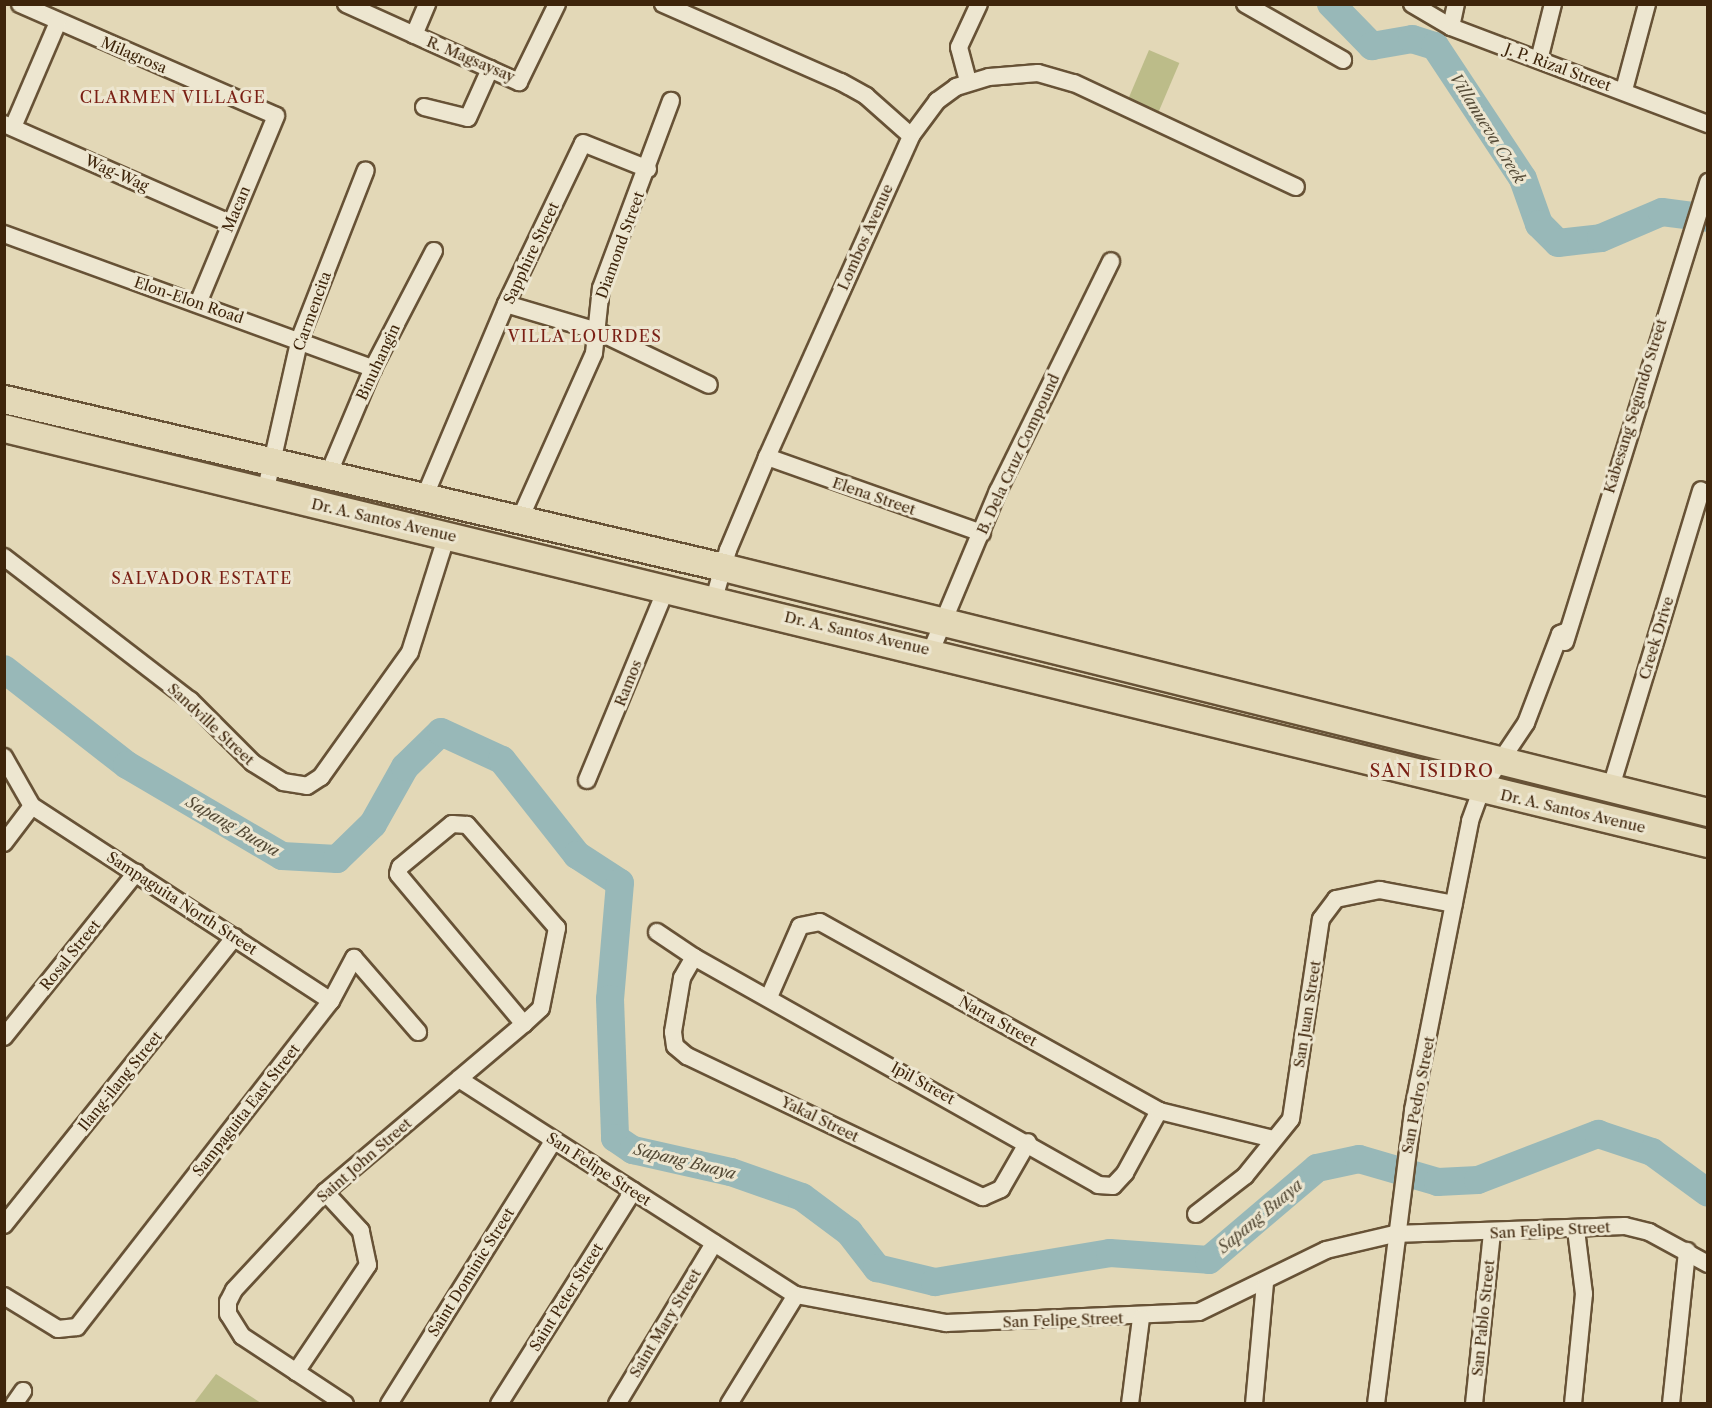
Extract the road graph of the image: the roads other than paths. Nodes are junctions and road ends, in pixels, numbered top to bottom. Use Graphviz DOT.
graph roads {
  1 [pos="20,4"];
  2 [pos="346,4"];
  3 [pos="427,4"];
  4 [pos="557,4"];
  5 [pos="663,4"];
  6 [pos="979,4"];
  7 [pos="1245,4"];
  8 [pos="1412,4"];
  9 [pos="1456,4"];
  10 [pos="1553,4"];
  11 [pos="1647,4"];
  12 [pos="58,22"];
  13 [pos="1451,27"];
  14 [pos="414,35"];
  15 [pos="1343,60"];
  16 [pos="1539,60"];
  17 [pos="490,69"];
  18 [pos="968,81"];
  19 [pos="1624,90"];
  20 [pos="671,101"];
  21 [pos="424,107"];
  22 [pos="276,116"];
  23 [pos="1707,124"];
  24 [pos="9,126"];
  25 [pos="910,136"];
  26 [pos="648,169"];
  27 [pos="366,170"];
  28 [pos="1706,186"];
  29 [pos="1296,187"];
  30 [pos="229,223"];
  31 [pos="4,234"];
  32 [pos="434,251"];
  33 [pos="1111,261"];
  34 [pos="198,303"];
  35 [pos="506,304"];
  36 [pos="597,331"];
  37 [pos="300,338"];
  38 [pos="373,368"];
  39 [pos="709,385"];
  40 [pos="4,399"];
  41 [pos="6,433"];
  42 [pos="767,457"];
  43 [pos="273,462"];
  44 [pos="328,475"];
  45 [pos="1701,489"];
  46 [pos="265,493"];
  47 [pos="424,498"];
  48 [pos="519,521"];
  49 [pos="982,533"];
  50 [pos="447,535"];
  51 [pos="4,557"];
  52 [pos="723,567"];
  53 [pos="668,587"];
  54 [pos="714,599"];
  55 [pos="942,621"];
  56 [pos="932,651"];
  57 [pos="4,757"];
  58 [pos="1497,763"];
  59 [pos="587,780"];
  60 [pos="1611,787"];
  61 [pos="1481,790"];
  62 [pos="32,806"];
  63 [pos="1707,812"];
  64 [pos="4,843"];
  65 [pos="1707,843"];
  66 [pos="136,873"];
  67 [pos="1454,904"];
  68 [pos="657,932"];
  69 [pos="235,937"];
  70 [pos="694,957"];
  71 [pos="769,997"];
  72 [pos="331,1001"];
  73 [pos="524,1024"];
  74 [pos="418,1032"];
  75 [pos="4,1037"];
  76 [pos="459,1079"];
  77 [pos="1159,1111"];
  78 [pos="1273,1139"];
  79 [pos="554,1140"];
  80 [pos="1028,1142"];
  81 [pos="325,1191"];
  82 [pos="633,1191"];
  83 [pos="1196,1214"];
  84 [pos="4,1225"];
  85 [pos="1576,1230"];
  86 [pos="1492,1233"];
  87 [pos="1394,1234"];
  88 [pos="714,1243"];
  89 [pos="1687,1251"];
  90 [pos="1707,1264"];
  91 [pos="1265,1283"];
  92 [pos="796,1295"];
  93 [pos="4,1296"];
  94 [pos="1141,1318"];
  95 [pos="296,1372"];
  96 [pos="345,1404"];
  97 [pos="389,1404"];
  98 [pos="499,1404"];
  99 [pos="617,1404"];
  100 [pos="729,1404"];
  101 [pos="1130,1404"];
  102 [pos="1254,1404"];
  103 [pos="1376,1404"];
  104 [pos="1474,1404"];
  105 [pos="1573,1404"];
  106 [pos="1671,1404"];
  1 -- 12 [label="street, Milagrosa"];
  2 -- 14 [label="street, R. Magsaysay"];
  3 -- 14 [label="street"];
  4 -- 17 [label="street, R. Magsaysay"];
  5 -- 25 [label="street"];
  6 -- 18 [label="street"];
  7 -- 15 [label="street"];
  8 -- 13 [label="street, J. P. Rizal Street"];
  9 -- 13 [label="street"];
  10 -- 16 [label="street"];
  11 -- 19 [label="street"];
  12 -- 22 [label="street, Milagrosa"];
  12 -- 24 [label="street"];
  13 -- 16 [label="street, J. P. Rizal Street"];
  14 -- 17 [label="street, R. Magsaysay"];
  16 -- 19 [label="street, J. P. Rizal Street"];
  17 -- 21 [label="street"];
  18 -- 25 [label="street, Lombos Avenue"];
  18 -- 29 [label="street"];
  19 -- 23 [label="street, J. P. Rizal Street"];
  20 -- 26 [label="street, Diamond Street"];
  22 -- 30 [label="street, Macan"];
  24 -- 30 [label="street, Wag-Wag"];
  25 -- 42 [label="street, Lombos Avenue"];
  26 -- 35 [label="street, Sapphire Street"];
  26 -- 36 [label="street, Diamond Street"];
  27 -- 37 [label="street, Carmencita"];
  28 -- 58 [label="street, Kabesang Segundo Street"];
  30 -- 34 [label="street, Macan"];
  31 -- 34 [label="street, Elon-Elon Road"];
  32 -- 38 [label="street, Binuhangin"];
  33 -- 49 [label="street, B. Dela Cruz Compound"];
  34 -- 37 [label="street, Elon-Elon Road"];
  35 -- 36 [label="street"];
  35 -- 47 [label="street, Sapphire Street"];
  36 -- 39 [label="street"];
  36 -- 48 [label="street, Diamond Street"];
  37 -- 38 [label="street, Elon-Elon Road"];
  37 -- 43 [label="street, Carmencita"];
  38 -- 44 [label="street, Binuhangin"];
  40 -- 43 [label="main road, Dr. A. Santos Avenue"];
  41 -- 46 [label="main road, Dr. A. Santos Avenue"];
  42 -- 49 [label="street, Elena Street"];
  42 -- 52 [label="street, Lombos Avenue"];
  43 -- 44 [label="main road, Dr. A. Santos Avenue"];
  43 -- 46 [label="street, Carmencita"];
  44 -- 47 [label="main road, Dr. A. Santos Avenue"];
  45 -- 60 [label="street, Creek Drive"];
  46 -- 50 [label="main road, Dr. A. Santos Avenue"];
  47 -- 48 [label="main road, Dr. A. Santos Avenue"];
  48 -- 52 [label="main road, Dr. A. Santos Avenue"];
  49 -- 55 [label="street, B. Dela Cruz Compound"];
  50 -- 51 [label="street, Sandville Street"];
  50 -- 53 [label="main road, Dr. A. Santos Avenue"];
  52 -- 54 [label="street, Lombos Avenue"];
  52 -- 55 [label="main road, Dr. A. Santos Avenue"];
  53 -- 54 [label="main road, Dr. A. Santos Avenue"];
  53 -- 59 [label="street, Ramos"];
  54 -- 56 [label="main road, Dr. A. Santos Avenue"];
  55 -- 56 [label="street, B. Dela Cruz Compound"];
  55 -- 58 [label="main road, Dr. A. Santos Avenue"];
  56 -- 61 [label="main road, Dr. A. Santos Avenue"];
  57 -- 62 [label="street"];
  58 -- 60 [label="main road, Dr. A. Santos Avenue"];
  58 -- 61 [label="street, Kabesang Segundo Street"];
  60 -- 63 [label="main road, Dr. A. Santos Avenue"];
  61 -- 65 [label="main road, Dr. A. Santos Avenue"];
  61 -- 67 [label="street, San Pedro Street"];
  62 -- 64 [label="street"];
  62 -- 66 [label="street, Sampaguita North Street"];
  66 -- 69 [label="street, Sampaguita North Street"];
  66 -- 75 [label="street, Rosal Street"];
  67 -- 78 [label="street, San Juan Street"];
  67 -- 87 [label="street, San Pedro Street"];
  68 -- 70 [label="street, Ipil Street"];
  69 -- 72 [label="street, Sampaguita North Street"];
  69 -- 84 [label="street, Ilang-ilang Street"];
  70 -- 71 [label="street, Ipil Street"];
  70 -- 80 [label="street, Yakal Street"];
  71 -- 77 [label="street, Narra Street"];
  71 -- 80 [label="street, Ipil Street"];
  72 -- 74 [label="street, Sampaguita East Street"];
  72 -- 93 [label="street, Sampaguita East Street"];
  73 -- 73 [label="street, Saint John Street"];
  73 -- 76 [label="street, Saint John Street"];
  76 -- 79 [label="street, San Felipe Street"];
  76 -- 81 [label="street, Saint John Street"];
  77 -- 78 [label="street, Narra Street"];
  77 -- 80 [label="street, Ipil Street"];
  78 -- 83 [label="street, San Juan Street"];
  79 -- 82 [label="street, San Felipe Street"];
  79 -- 97 [label="street, Saint Dominic Street"];
  81 -- 95 [label="street"];
  81 -- 95 [label="street, Saint John Street"];
  82 -- 88 [label="street, San Felipe Street"];
  82 -- 98 [label="street, Saint Peter Street"];
  85 -- 86 [label="street, San Felipe Street"];
  85 -- 89 [label="street, San Felipe Street"];
  85 -- 105 [label="street"];
  86 -- 87 [label="street, San Felipe Street"];
  86 -- 104 [label="street, San Pablo Street"];
  87 -- 91 [label="street, San Felipe Street"];
  87 -- 103 [label="street, San Pedro Street"];
  88 -- 92 [label="street, San Felipe Street"];
  88 -- 99 [label="street, Saint Mary Street"];
  89 -- 90 [label="street, San Felipe Street"];
  89 -- 106 [label="street"];
  91 -- 94 [label="street, San Felipe Street"];
  91 -- 102 [label="street"];
  92 -- 94 [label="street, San Felipe Street"];
  92 -- 100 [label="street"];
  94 -- 101 [label="street"];
  95 -- 96 [label="street"];
}
